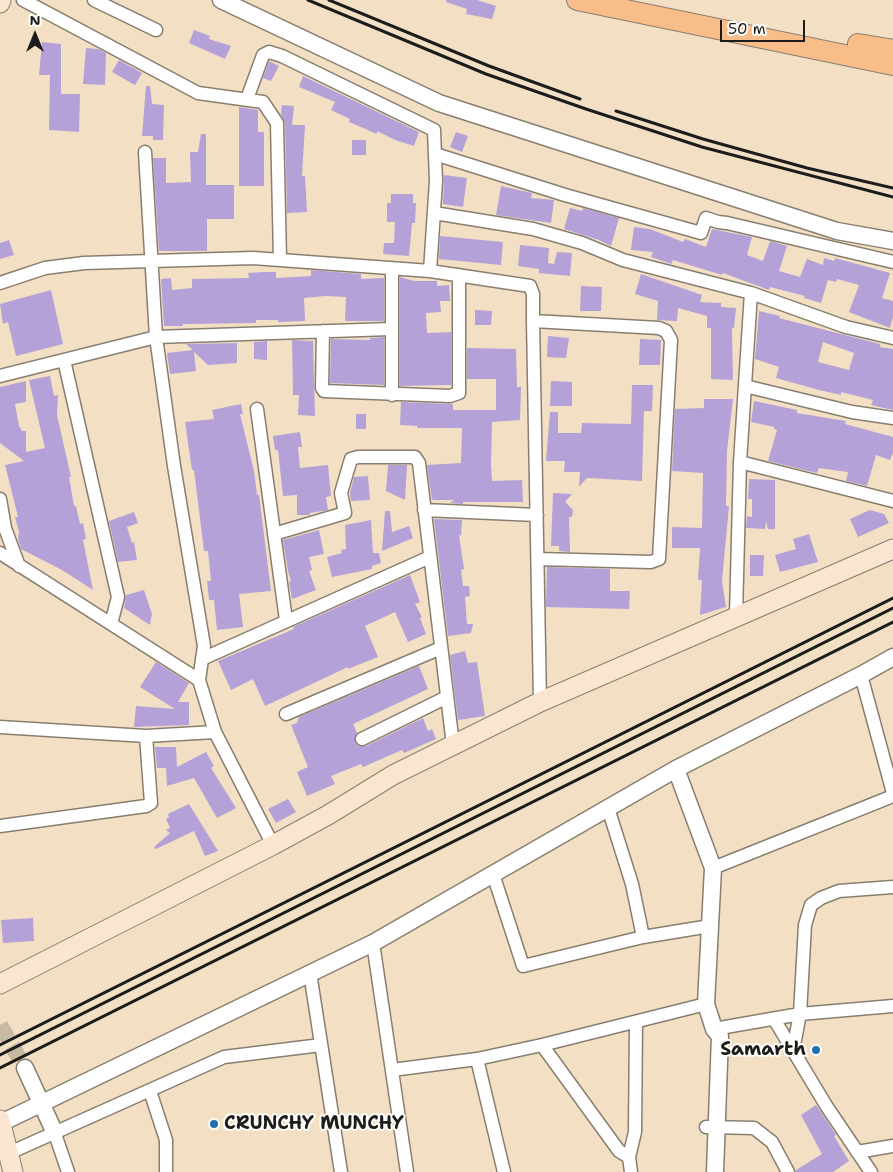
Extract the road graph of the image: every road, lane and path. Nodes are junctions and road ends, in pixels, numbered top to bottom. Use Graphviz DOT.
graph roads {
  1 [pos="23,0"];
  2 [pos="94,0"];
  3 [pos="221,0"];
  4 [pos="577,0"];
  5 [pos="640,0"];
  6 [pos="156,30"];
  7 [pos="893,50"];
  8 [pos="893,65"];
  9 [pos="247,99"];
  10 [pos="145,152"];
  11 [pos="435,154"];
  12 [pos="434,213"];
  13 [pos="893,241"];
  14 [pos="280,260"];
  15 [pos="150,261"];
  16 [pos="893,262"];
  17 [pos="392,268"];
  18 [pos="430,270"];
  19 [pos="459,275"];
  20 [pos="0,283"];
  21 [pos="751,293"];
  22 [pos="534,321"];
  23 [pos="390,329"];
  24 [pos="322,331"];
  25 [pos="156,337"];
  26 [pos="893,338"];
  27 [pos="64,360"];
  28 [pos="0,376"];
  29 [pos="744,386"];
  30 [pos="392,395"];
  31 [pos="257,409"];
  32 [pos="893,418"];
  33 [pos="740,462"];
  34 [pos="0,499"];
  35 [pos="893,500"];
  36 [pos="424,510"];
  37 [pos="537,515"];
  38 [pos="274,534"];
  39 [pos="893,549"];
  40 [pos="0,553"];
  41 [pos="430,557"];
  42 [pos="538,559"];
  43 [pos="19,566"];
  44 [pos="736,615"];
  45 [pos="286,620"];
  46 [pos="110,624"];
  47 [pos="441,648"];
  48 [pos="893,657"];
  49 [pos="202,658"];
  50 [pos="861,675"];
  51 [pos="199,680"];
  52 [pos="447,697"];
  53 [pos="540,702"];
  54 [pos="286,714"];
  55 [pos="0,727"];
  56 [pos="215,732"];
  57 [pos="146,736"];
  58 [pos="362,739"];
  59 [pos="453,745"];
  60 [pos="676,768"];
  61 [pos="893,795"];
  62 [pos="608,808"];
  63 [pos="0,826"];
  64 [pos="273,845"];
  65 [pos="713,868"];
  66 [pos="493,874"];
  67 [pos="893,887"];
  68 [pos="710,926"];
  69 [pos="643,937"];
  70 [pos="373,943"];
  71 [pos="310,973"];
  72 [pos="0,984"];
  73 [pos="706,1004"];
  74 [pos="893,1006"];
  75 [pos="800,1014"];
  76 [pos="774,1019"];
  77 [pos="636,1022"];
  78 [pos="714,1029"];
  79 [pos="321,1045"];
  80 [pos="542,1045"];
  81 [pos="793,1050"];
  82 [pos="477,1059"];
  83 [pos="25,1068"];
  84 [pos="392,1070"];
  85 [pos="150,1091"];
  86 [pos="42,1103"];
  87 [pos="0,1122"];
  88 [pos="711,1127"];
  89 [pos="54,1131"];
  90 [pos="893,1146"];
  91 [pos="857,1152"];
  92 [pos="8,1154"];
  93 [pos="629,1157"];
  94 [pos="12,1172"];
  95 [pos="68,1172"];
  96 [pos="166,1172"];
  97 [pos="341,1172"];
  98 [pos="406,1172"];
  99 [pos="504,1172"];
  100 [pos="631,1172"];
  101 [pos="705,1172"];
  102 [pos="715,1172"];
  103 [pos="788,1172"];
  104 [pos="871,1172"];
  1 -- 9 [label="street"];
  2 -- 6 [label="street"];
  3 -- 13 [label="street"];
  4 -- 8 [label="main road"];
  5 -- 7 [label="main road"];
  9 -- 11 [label="street"];
  9 -- 14 [label="street"];
  10 -- 15 [label="street"];
  11 -- 12 [label="street"];
  11 -- 16 [label="street"];
  12 -- 18 [label="street"];
  12 -- 21 [label="street"];
  14 -- 15 [label="street"];
  14 -- 17 [label="street"];
  15 -- 20 [label="street"];
  15 -- 25 [label="street"];
  17 -- 18 [label="street"];
  17 -- 23 [label="street"];
  18 -- 19 [label="street"];
  19 -- 22 [label="street"];
  19 -- 30 [label="street"];
  21 -- 26 [label="street"];
  21 -- 29 [label="street"];
  22 -- 37 [label="street"];
  22 -- 42 [label="street"];
  23 -- 24 [label="street"];
  23 -- 30 [label="street"];
  24 -- 25 [label="street"];
  24 -- 30 [label="street"];
  25 -- 27 [label="street"];
  25 -- 49 [label="street"];
  27 -- 28 [label="street"];
  27 -- 46 [label="street"];
  29 -- 32 [label="street"];
  29 -- 33 [label="street"];
  31 -- 38 [label="street"];
  33 -- 35 [label="street"];
  33 -- 44 [label="street"];
  34 -- 43 [label="street"];
  36 -- 37 [label="street"];
  36 -- 38 [label="street"];
  36 -- 41 [label="street"];
  37 -- 42 [label="street"];
  38 -- 45 [label="street"];
  39 -- 44 [label="main road"];
  40 -- 43 [label="street"];
  41 -- 45 [label="street"];
  41 -- 47 [label="street"];
  42 -- 53 [label="street"];
  43 -- 46 [label="street"];
  44 -- 53 [label="main road"];
  45 -- 49 [label="street"];
  46 -- 51 [label="street"];
  47 -- 52 [label="street"];
  47 -- 54 [label="street"];
  48 -- 50 [label="street"];
  49 -- 51 [label="street"];
  50 -- 60 [label="street"];
  50 -- 61 [label="street"];
  51 -- 56 [label="street"];
  52 -- 58 [label="street"];
  52 -- 59 [label="street"];
  53 -- 59 [label="main road"];
  55 -- 57 [label="street"];
  56 -- 57 [label="street"];
  56 -- 64 [label="street"];
  57 -- 63 [label="street"];
  59 -- 64 [label="main road"];
  60 -- 62 [label="street"];
  60 -- 65 [label="street"];
  61 -- 65 [label="street"];
  62 -- 66 [label="street"];
  62 -- 69 [label="street"];
  64 -- 72 [label="main road"];
  65 -- 68 [label="street"];
  66 -- 69 [label="street"];
  66 -- 70 [label="street"];
  67 -- 75 [label="street"];
  68 -- 69 [label="street"];
  68 -- 73 [label="street"];
  70 -- 71 [label="street"];
  70 -- 84 [label="street"];
  71 -- 79 [label="street"];
  71 -- 86 [label="street"];
  73 -- 77 [label="street"];
  73 -- 78 [label="street"];
  74 -- 75 [label="street"];
  75 -- 76 [label="street"];
  75 -- 81 [label="street"];
  76 -- 78 [label="street"];
  76 -- 81 [label="street"];
  77 -- 80 [label="street"];
  77 -- 93 [label="street"];
  78 -- 88 [label="street"];
  79 -- 85 [label="street"];
  79 -- 97 [label="street"];
  80 -- 82 [label="street"];
  80 -- 93 [label="street"];
  81 -- 91 [label="street"];
  82 -- 84 [label="street"];
  82 -- 99 [label="street"];
  83 -- 86 [label="street"];
  84 -- 98 [label="street"];
  85 -- 89 [label="street"];
  85 -- 96 [label="street"];
  86 -- 87 [label="street"];
  86 -- 89 [label="street"];
  87 -- 92 [label="main road"];
  88 -- 101 [label="street"];
  88 -- 102 [label="street"];
  88 -- 103 [label="street"];
  89 -- 92 [label="street"];
  89 -- 95 [label="street"];
  90 -- 91 [label="street"];
  91 -- 104 [label="street"];
  92 -- 94 [label="main road"];
  93 -- 100 [label="street"];
}
